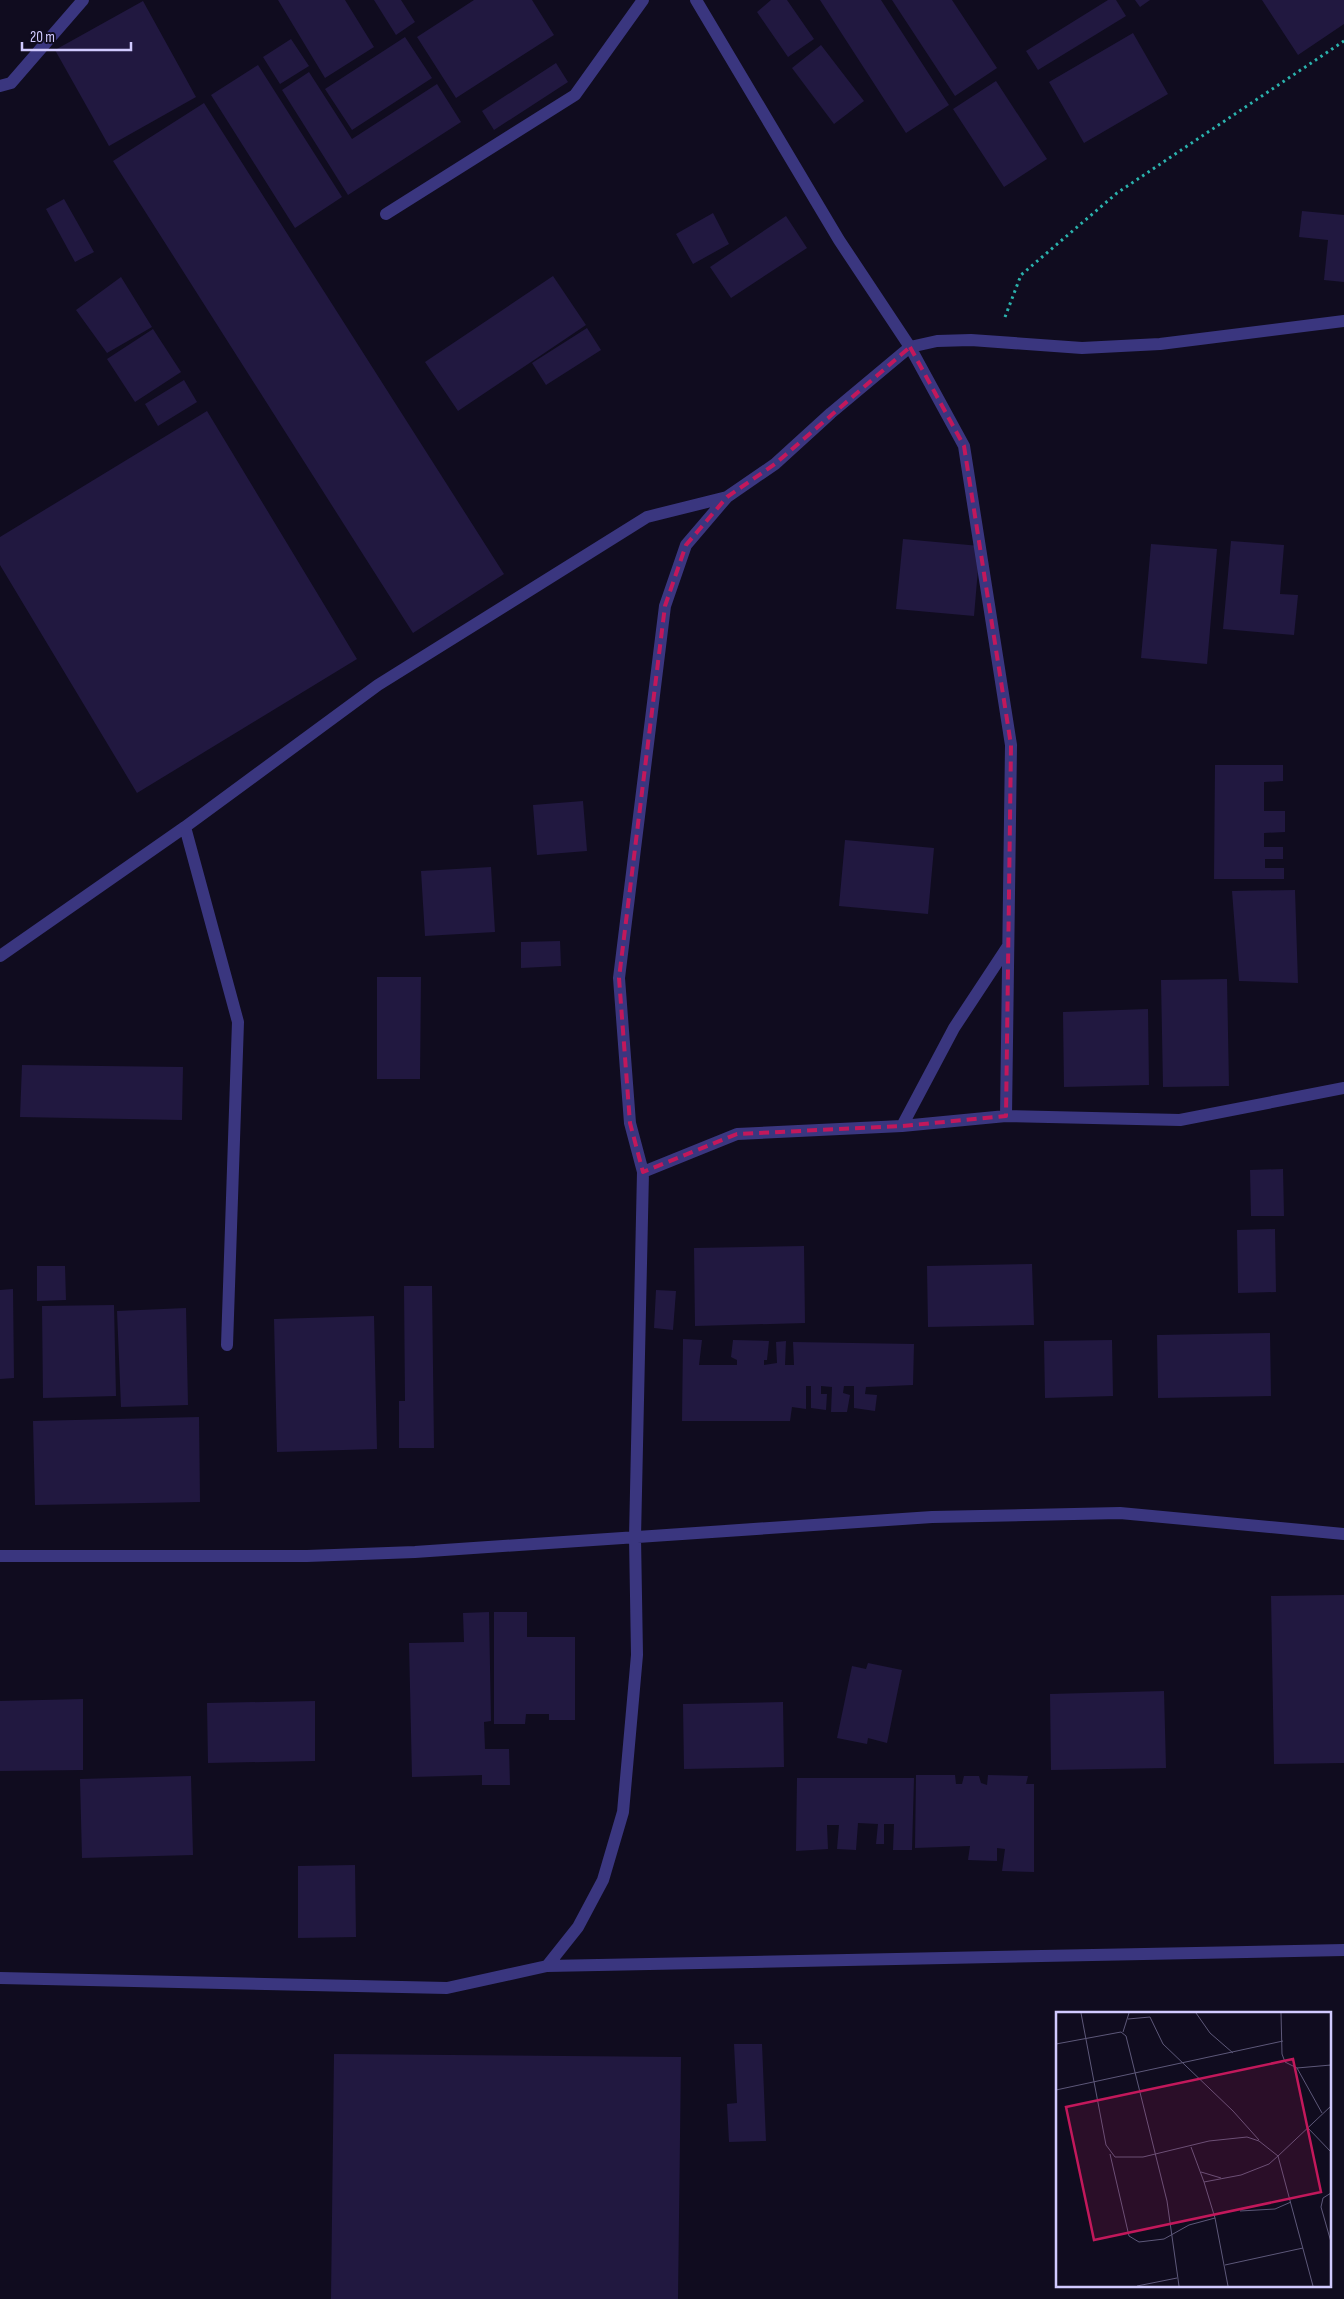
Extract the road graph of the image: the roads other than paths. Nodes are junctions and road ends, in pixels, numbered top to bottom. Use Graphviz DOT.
graph roads {
  1 [pos="83,0"];
  2 [pos="643,0"];
  3 [pos="696,0"];
  4 [pos="0,86"];
  5 [pos="386,214"];
  6 [pos="1344,320"];
  7 [pos="910,347"];
  8 [pos="727,497"];
  9 [pos="185,827"];
  10 [pos="1008,946"];
  11 [pos="0,956"];
  12 [pos="1344,1088"];
  13 [pos="1006,1116"];
  14 [pos="902,1126"];
  15 [pos="643,1172"];
  16 [pos="227,1345"];
  17 [pos="1344,1534"];
  18 [pos="635,1537"];
  19 [pos="0,1556"];
  20 [pos="1344,1950"];
  21 [pos="546,1966"];
  22 [pos="0,1978"];
  1 -- 4 [label="street"];
  2 -- 5 [label="street"];
  3 -- 7 [label="street"];
  6 -- 7 [label="street"];
  7 -- 8 [label="street"];
  7 -- 10 [label="street"];
  8 -- 9 [label="street"];
  8 -- 15 [label="street"];
  9 -- 11 [label="street"];
  9 -- 16 [label="street"];
  10 -- 13 [label="street"];
  10 -- 14 [label="street"];
  12 -- 13 [label="street"];
  13 -- 14 [label="street"];
  14 -- 15 [label="street"];
  15 -- 18 [label="street"];
  17 -- 18 [label="street"];
  18 -- 19 [label="street"];
  18 -- 21 [label="street"];
  20 -- 21 [label="street"];
  21 -- 22 [label="street"];
}
